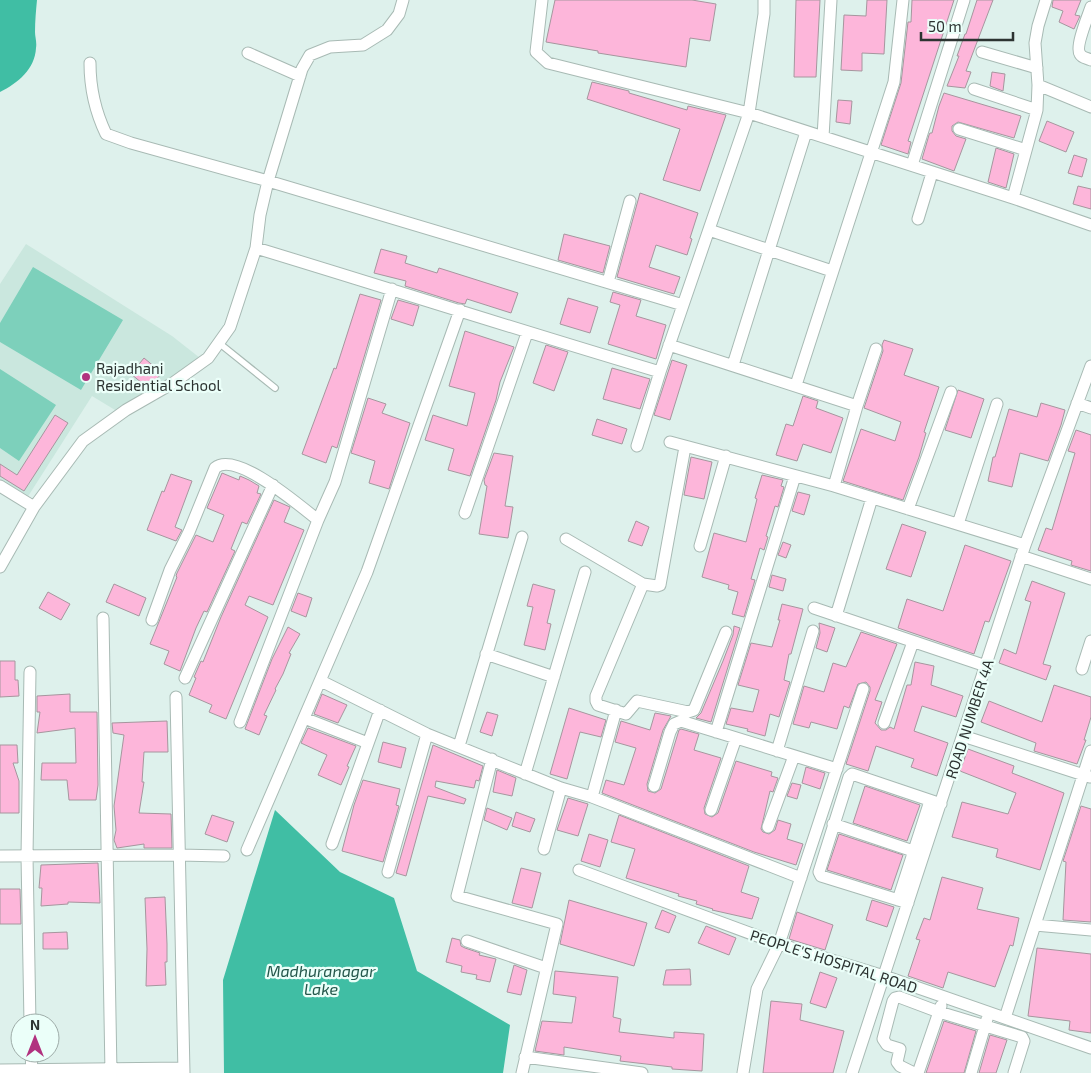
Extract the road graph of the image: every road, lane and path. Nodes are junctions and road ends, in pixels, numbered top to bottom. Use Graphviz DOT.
graph roads {
  1 [pos="403,0"];
  2 [pos="542,0"];
  3 [pos="764,0"];
  4 [pos="831,0"];
  5 [pos="903,0"];
  6 [pos="964,0"];
  7 [pos="1046,0"];
  8 [pos="1090,11"];
  9 [pos="982,52"];
  10 [pos="248,53"];
  11 [pos="1091,60"];
  12 [pos="90,63"];
  13 [pos="1037,68"];
  14 [pos="300,76"];
  15 [pos="1038,85"];
  16 [pos="974,88"];
  17 [pos="1091,106"];
  18 [pos="1037,110"];
  19 [pos="749,113"];
  20 [pos="959,129"];
  21 [pos="806,132"];
  22 [pos="823,137"];
  23 [pos="1026,150"];
  24 [pos="870,152"];
  25 [pos="912,165"];
  26 [pos="932,173"];
  27 [pos="268,181"];
  28 [pos="1013,198"];
  29 [pos="630,201"];
  30 [pos="918,219"];
  31 [pos="1091,225"];
  32 [pos="709,230"];
  33 [pos="256,248"];
  34 [pos="769,249"];
  35 [pos="832,271"];
  36 [pos="608,282"];
  37 [pos="392,289"];
  38 [pos="683,305"];
  39 [pos="460,310"];
  40 [pos="527,333"];
  41 [pos="219,343"];
  42 [pos="669,345"];
  43 [pos="876,349"];
  44 [pos="733,365"];
  45 [pos="1091,366"];
  46 [pos="660,372"];
  47 [pos="796,385"];
  48 [pos="275,388"];
  49 [pos="951,392"];
  50 [pos="1077,403"];
  51 [pos="997,404"];
  52 [pos="856,406"];
  53 [pos="1091,408"];
  54 [pos="670,442"];
  55 [pos="637,446"];
  56 [pos="685,447"];
  57 [pos="726,456"];
  58 [pos="795,476"];
  59 [pos="273,485"];
  60 [pos="0,486"];
  61 [pos="834,486"];
  62 [pos="872,498"];
  63 [pos="34,507"];
  64 [pos="908,509"];
  65 [pos="465,513"];
  66 [pos="318,520"];
  67 [pos="958,524"];
  68 [pos="522,537"];
  69 [pos="566,539"];
  70 [pos="700,546"];
  71 [pos="1023,551"];
  72 [pos="0,567"];
  73 [pos="585,572"];
  74 [pos="1091,579"];
  75 [pos="643,584"];
  76 [pos="814,608"];
  77 [pos="836,616"];
  78 [pos="103,618"];
  79 [pos="152,620"];
  80 [pos="813,631"];
  81 [pos="726,632"];
  82 [pos="1091,641"];
  83 [pos="913,642"];
  84 [pos="486,654"];
  85 [pos="986,666"];
  86 [pos="1082,669"];
  87 [pos="30,672"];
  88 [pos="554,677"];
  89 [pos="185,678"];
  90 [pos="321,681"];
  91 [pos="863,689"];
  92 [pos="176,697"];
  93 [pos="380,710"];
  94 [pos="616,710"];
  95 [pos="304,718"];
  96 [pos="240,722"];
  97 [pos="884,723"];
  98 [pos="716,732"];
  99 [pos="427,734"];
  100 [pos="963,736"];
  101 [pos="736,738"];
  102 [pos="368,744"];
  103 [pos="459,746"];
  104 [pos="777,751"];
  105 [pos="1091,751"];
  106 [pos="794,756"];
  107 [pos="492,759"];
  108 [pos="837,769"];
  109 [pos="525,774"];
  110 [pos="1087,776"];
  111 [pos="654,786"];
  112 [pos="561,788"];
  113 [pos="592,798"];
  114 [pos="935,802"];
  115 [pos="711,810"];
  116 [pos="833,824"];
  117 [pos="768,827"];
  118 [pos="332,844"];
  119 [pos="544,849"];
  120 [pos="246,850"];
  121 [pos="919,853"];
  122 [pos="179,854"];
  123 [pos="107,855"];
  124 [pos="0,856"];
  125 [pos="27,856"];
  126 [pos="224,856"];
  127 [pos="579,870"];
  128 [pos="388,872"];
  129 [pos="801,878"];
  130 [pos="903,901"];
  131 [pos="1036,925"];
  132 [pos="1091,930"];
  133 [pos="467,942"];
  134 [pos="779,944"];
  135 [pos="546,968"];
  136 [pos="884,976"];
  137 [pos="944,997"];
  138 [pos="939,1012"];
  139 [pos="30,1013"];
  140 [pos="989,1013"];
  141 [pos="1005,1018"];
  142 [pos="986,1026"];
  143 [pos="1091,1048"];
  144 [pos="525,1057"];
  145 [pos="0,1070"];
  146 [pos="111,1070"];
  147 [pos="184,1070"];
  148 [pos="32,1071"];
  149 [pos="522,1073"];
  150 [pos="642,1073"];
  151 [pos="743,1073"];
  152 [pos="852,1073"];
  153 [pos="914,1073"];
  154 [pos="918,1073"];
  155 [pos="970,1073"];
  156 [pos="1014,1073"];
  1 -- 14 [label="street"];
  2 -- 19 [label="street"];
  3 -- 19 [label="street"];
  4 -- 22 [label="street"];
  5 -- 24 [label="street"];
  6 -- 25 [label="street"];
  7 -- 13 [label="street"];
  8 -- 11 [label="street"];
  9 -- 13 [label="street"];
  10 -- 14 [label="street"];
  12 -- 27 [label="street"];
  13 -- 15 [label="street"];
  14 -- 27 [label="street"];
  15 -- 17 [label="street"];
  15 -- 18 [label="street"];
  16 -- 18 [label="street"];
  18 -- 23 [label="street"];
  19 -- 21 [label="street"];
  19 -- 32 [label="street"];
  20 -- 23 [label="street"];
  21 -- 22 [label="street"];
  21 -- 34 [label="street"];
  22 -- 24 [label="street"];
  23 -- 28 [label="street"];
  24 -- 25 [label="street"];
  24 -- 35 [label="street"];
  25 -- 26 [label="street"];
  26 -- 28 [label="street"];
  26 -- 30 [label="street"];
  27 -- 33 [label="street"];
  27 -- 36 [label="street"];
  28 -- 31 [label="street"];
  29 -- 36 [label="street"];
  32 -- 34 [label="street"];
  32 -- 38 [label="street"];
  33 -- 37 [label="street"];
  33 -- 41 [label="street"];
  34 -- 35 [label="street"];
  34 -- 44 [label="street"];
  35 -- 47 [label="street"];
  36 -- 38 [label="street"];
  37 -- 39 [label="street"];
  37 -- 66 [label="street"];
  38 -- 42 [label="street"];
  39 -- 40 [label="street"];
  39 -- 90 [label="street"];
  40 -- 46 [label="street"];
  40 -- 65 [label="street"];
  41 -- 48 [label="lane"];
  41 -- 63 [label="street"];
  42 -- 44 [label="street"];
  42 -- 46 [label="street"];
  43 -- 52 [label="street"];
  44 -- 47 [label="street"];
  45 -- 50 [label="street, ROAD NUMBER 4A"];
  46 -- 55 [label="street"];
  47 -- 52 [label="street"];
  49 -- 64 [label="street"];
  50 -- 53 [label="street"];
  50 -- 71 [label="street, ROAD NUMBER 4A"];
  51 -- 67 [label="street"];
  52 -- 61 [label="street"];
  54 -- 56 [label="street"];
  56 -- 57 [label="street"];
  56 -- 75 [label="street"];
  57 -- 58 [label="street"];
  57 -- 70 [label="street"];
  58 -- 61 [label="street"];
  58 -- 98 [label="street"];
  59 -- 66 [label="street"];
  59 -- 79 [label="street"];
  59 -- 89 [label="street"];
  60 -- 63 [label="street"];
  61 -- 62 [label="street"];
  62 -- 64 [label="street"];
  62 -- 77 [label="street"];
  63 -- 72 [label="street"];
  64 -- 67 [label="street"];
  66 -- 96 [label="street"];
  67 -- 71 [label="street"];
  68 -- 84 [label="street"];
  69 -- 75 [label="street"];
  71 -- 74 [label="street"];
  71 -- 85 [label="street, ROAD NUMBER 4A"];
  73 -- 88 [label="street"];
  75 -- 94 [label="street"];
  76 -- 77 [label="street"];
  77 -- 83 [label="street"];
  78 -- 123 [label="street"];
  80 -- 104 [label="street"];
  81 -- 94 [label="street"];
  82 -- 86 [label="street"];
  83 -- 85 [label="street"];
  83 -- 97 [label="street"];
  84 -- 88 [label="street"];
  84 -- 103 [label="street"];
  85 -- 100 [label="street, ROAD NUMBER 4A"];
  87 -- 125 [label="street"];
  88 -- 109 [label="street"];
  90 -- 93 [label="street"];
  90 -- 95 [label="street"];
  91 -- 108 [label="street"];
  92 -- 122 [label="street"];
  93 -- 99 [label="street"];
  93 -- 102 [label="street"];
  94 -- 113 [label="street"];
  95 -- 102 [label="street"];
  95 -- 120 [label="street"];
  98 -- 101 [label="street"];
  98 -- 111 [label="street"];
  99 -- 103 [label="street"];
  99 -- 128 [label="street"];
  100 -- 110 [label="street"];
  100 -- 114 [label="street, ROAD NUMBER 4A"];
  101 -- 104 [label="street"];
  101 -- 115 [label="street"];
  102 -- 118 [label="street"];
  103 -- 107 [label="street"];
  104 -- 106 [label="street"];
  105 -- 110 [label="street"];
  106 -- 108 [label="street"];
  106 -- 117 [label="street"];
  107 -- 109 [label="street"];
  107 -- 135 [label="street"];
  108 -- 129 [label="street"];
  109 -- 112 [label="street"];
  110 -- 131 [label="street"];
  112 -- 113 [label="street"];
  112 -- 119 [label="street"];
  113 -- 129 [label="street"];
  114 -- 116 [label="street"];
  114 -- 121 [label="street, ROAD NUMBER 4A"];
  116 -- 121 [label="street"];
  116 -- 130 [label="street"];
  121 -- 130 [label="street, ROAD NUMBER 4A"];
  122 -- 123 [label="street"];
  122 -- 126 [label="street"];
  122 -- 147 [label="street"];
  123 -- 125 [label="street"];
  123 -- 146 [label="street"];
  124 -- 125 [label="street"];
  125 -- 139 [label="street"];
  127 -- 134 [label="street, PEOPLE'S HOSPITAL ROAD"];
  129 -- 134 [label="street"];
  130 -- 136 [label="street, ROAD NUMBER 4A"];
  131 -- 132 [label="street"];
  131 -- 141 [label="street"];
  133 -- 135 [label="street"];
  134 -- 136 [label="street, PEOPLE'S HOSPITAL ROAD"];
  134 -- 151 [label="street"];
  135 -- 144 [label="street"];
  136 -- 137 [label="street, PEOPLE'S HOSPITAL ROAD"];
  136 -- 152 [label="street, ROAD NUMBER 4A"];
  137 -- 138 [label="street"];
  137 -- 140 [label="street, PEOPLE'S HOSPITAL ROAD"];
  138 -- 142 [label="street"];
  138 -- 153 [label="street"];
  138 -- 154 [label="street"];
  140 -- 141 [label="street, PEOPLE'S HOSPITAL ROAD"];
  140 -- 142 [label="street"];
  141 -- 143 [label="street, PEOPLE'S HOSPITAL ROAD"];
  142 -- 155 [label="street"];
  142 -- 156 [label="street"];
  144 -- 149 [label="street"];
  144 -- 150 [label="street"];
  145 -- 148 [label="street"];
  146 -- 147 [label="street"];
  146 -- 148 [label="street"];
}
